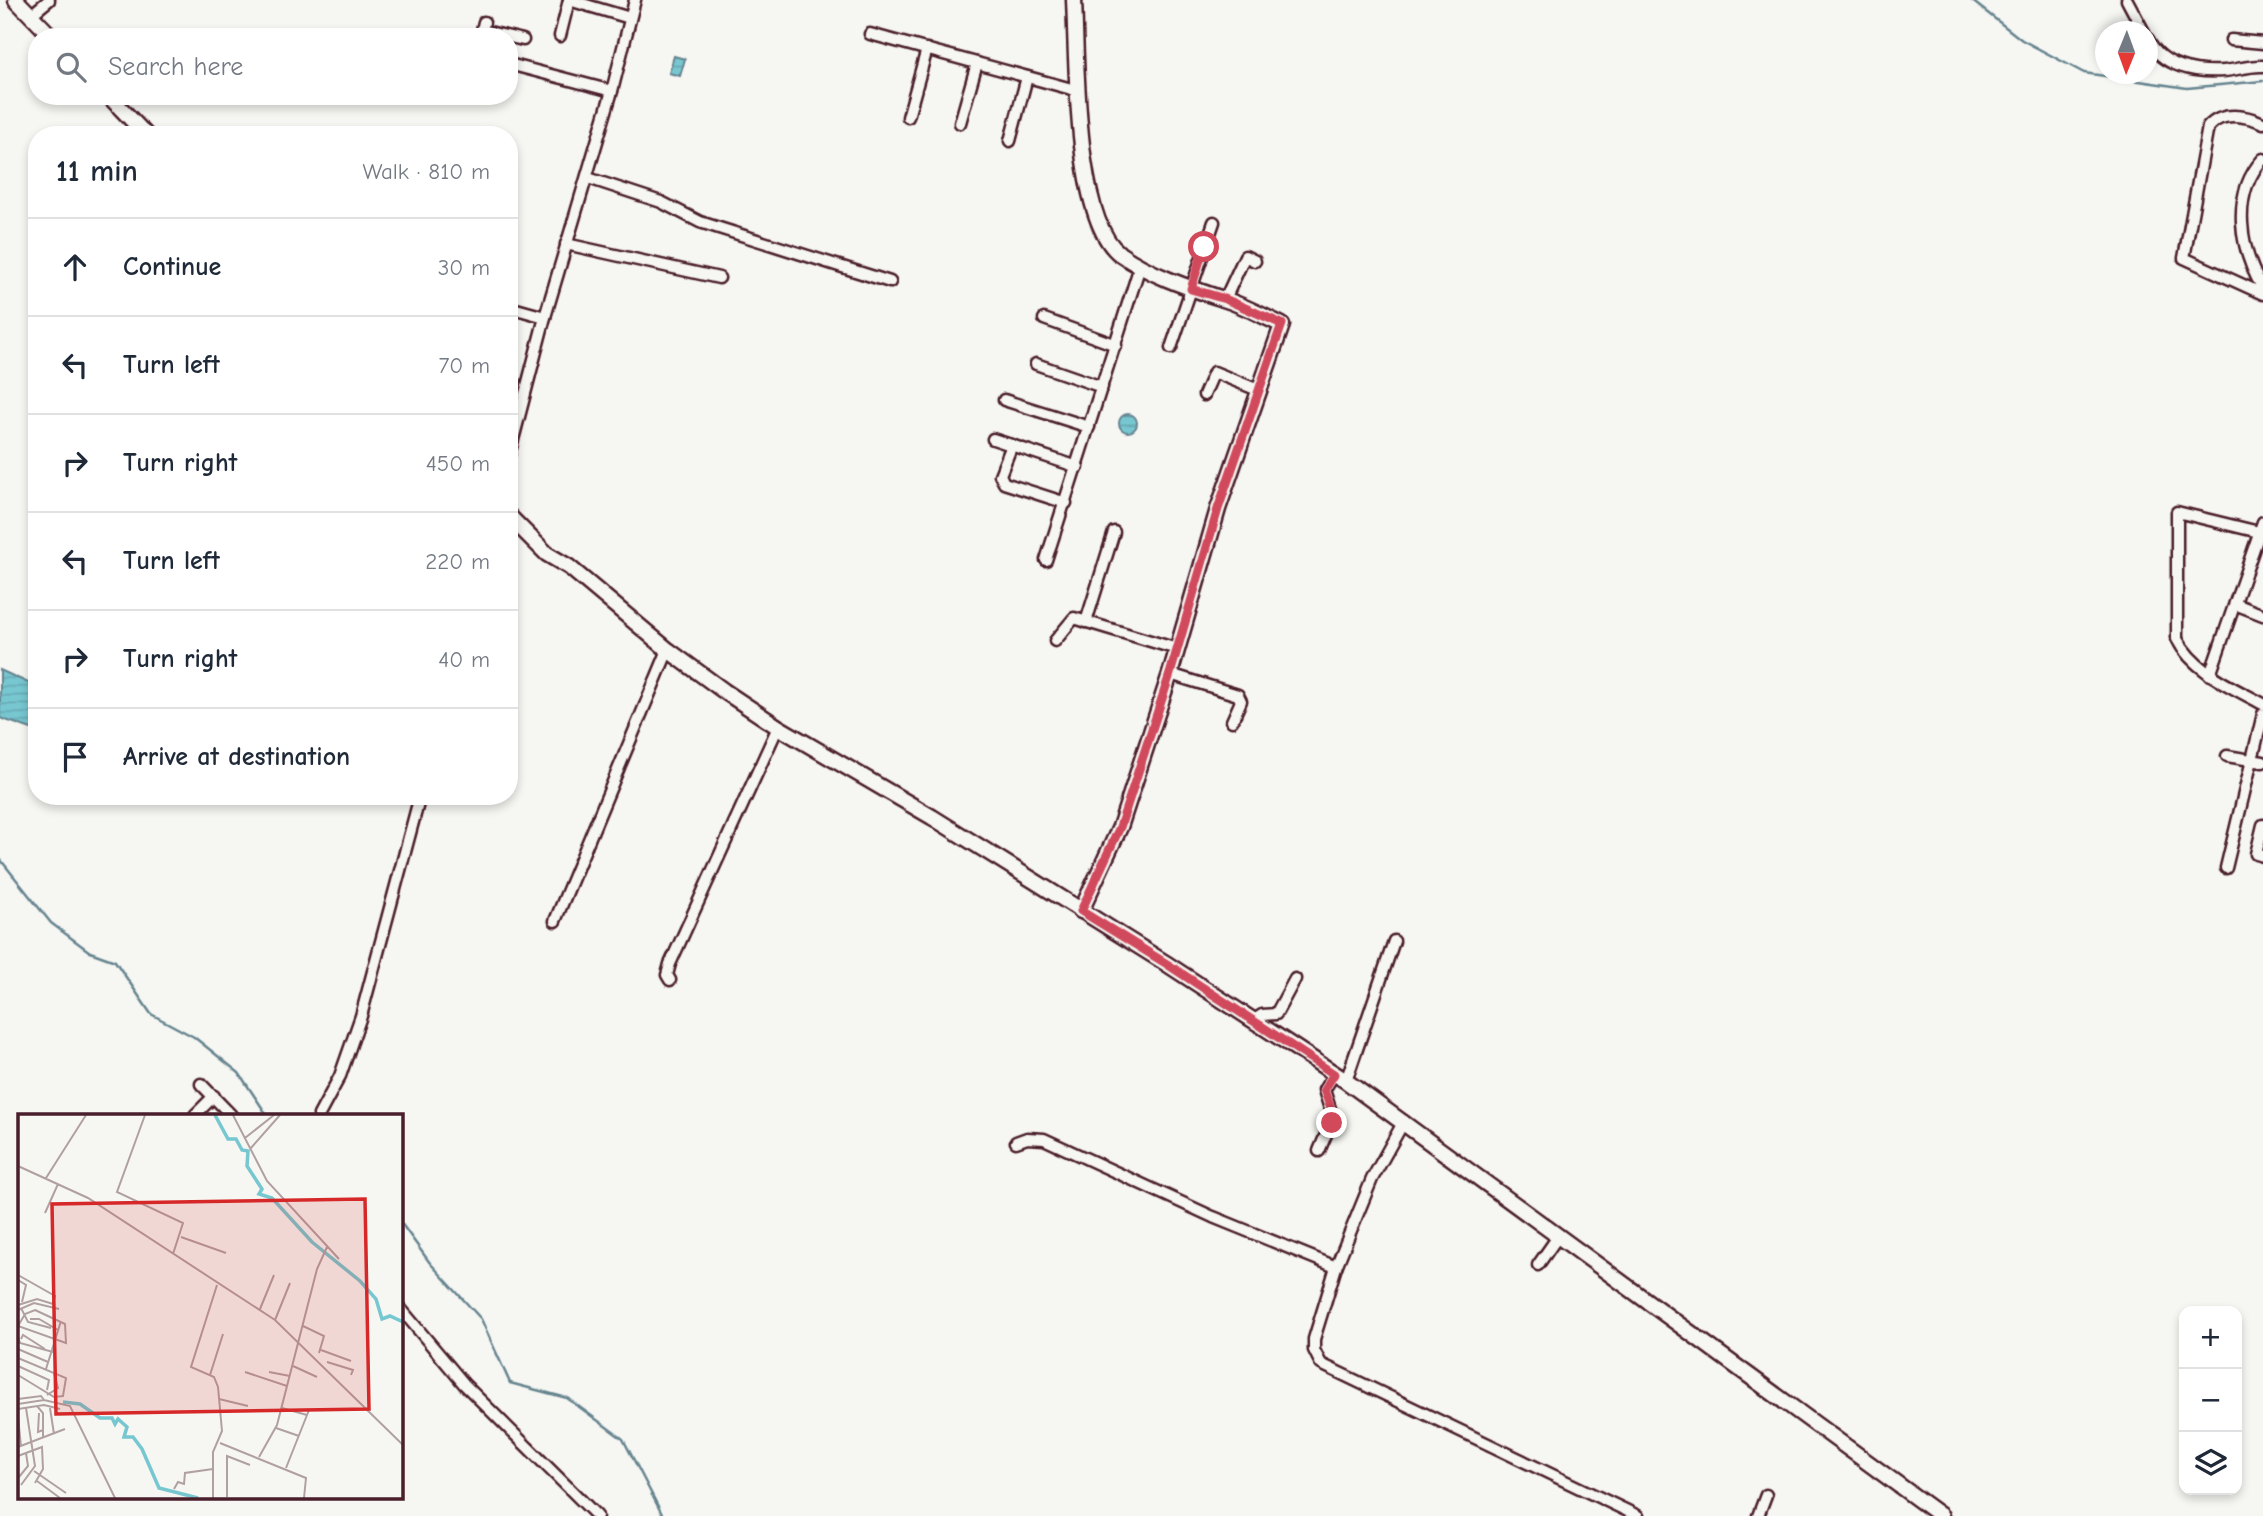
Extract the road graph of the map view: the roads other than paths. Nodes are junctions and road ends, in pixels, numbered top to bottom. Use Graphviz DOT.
graph roads {
  1 [pos="16,0"];
  2 [pos="49,0"];
  3 [pos="569,0"];
  4 [pos="635,0"];
  5 [pos="1074,0"];
  6 [pos="2127,0"];
  7 [pos="31,15"];
  8 [pos="631,18"];
  9 [pos="2138,21"];
  10 [pos="43,28"];
  11 [pos="870,34"];
  12 [pos="559,36"];
  13 [pos="518,39"];
  14 [pos="523,40"];
  15 [pos="2231,40"];
  16 [pos="2263,43"];
  17 [pos="927,50"];
  18 [pos="2158,54"];
  19 [pos="977,63"];
  20 [pos="518,66"];
  21 [pos="2263,66"];
  22 [pos="1027,77"];
  23 [pos="612,91"];
  24 [pos="1079,91"];
  25 [pos="118,105"];
  26 [pos="908,117"];
  27 [pos="960,123"];
  28 [pos="2263,123"];
  29 [pos="137,126"];
  30 [pos="1010,141"];
  31 [pos="2263,159"];
  32 [pos="587,178"];
  33 [pos="1214,222"];
  34 [pos="566,244"];
  35 [pos="1255,261"];
  36 [pos="1140,266"];
  37 [pos="719,278"];
  38 [pos="890,282"];
  39 [pos="1191,289"];
  40 [pos="2263,289"];
  41 [pos="2263,294"];
  42 [pos="1225,299"];
  43 [pos="518,310"];
  44 [pos="545,317"];
  45 [pos="1044,319"];
  46 [pos="1115,345"];
  47 [pos="1171,348"];
  48 [pos="1036,364"];
  49 [pos="1102,387"];
  50 [pos="1258,390"];
  51 [pos="1203,395"];
  52 [pos="1004,400"];
  53 [pos="518,420"];
  54 [pos="1089,427"];
  55 [pos="993,439"];
  56 [pos="1012,445"];
  57 [pos="1078,467"];
  58 [pos="1066,503"];
  59 [pos="518,525"];
  60 [pos="2262,529"];
  61 [pos="1114,531"];
  62 [pos="1046,560"];
  63 [pos="2235,604"];
  64 [pos="2263,615"];
  65 [pos="1086,622"];
  66 [pos="1055,641"];
  67 [pos="1177,649"];
  68 [pos="668,650"];
  69 [pos="1170,674"];
  70 [pos="2210,675"];
  71 [pos="2263,704"];
  72 [pos="2263,714"];
  73 [pos="1232,721"];
  74 [pos="778,727"];
  75 [pos="2227,756"];
  76 [pos="2258,761"];
  77 [pos="418,805"];
  78 [pos="2263,825"];
  79 [pos="2260,855"];
  80 [pos="2226,868"];
  81 [pos="1081,911"];
  82 [pos="555,921"];
  83 [pos="1394,941"];
  84 [pos="1294,979"];
  85 [pos="670,980"];
  86 [pos="1253,1021"];
  87 [pos="1340,1077"];
  88 [pos="201,1084"];
  89 [pos="214,1096"];
  90 [pos="196,1114"];
  91 [pos="230,1114"];
  92 [pos="320,1114"];
  93 [pos="1404,1121"];
  94 [pos="1016,1142"];
  95 [pos="1319,1151"];
  96 [pos="1559,1235"];
  97 [pos="1538,1265"];
  98 [pos="1336,1266"];
  99 [pos="402,1310"];
  100 [pos="1766,1495"];
  101 [pos="597,1516"];
  102 [pos="1638,1516"];
  103 [pos="1758,1516"];
  104 [pos="1941,1516"];
  1 -- 7 [label="main road"];
  2 -- 7 [label="street"];
  3 -- 8 [label="street"];
  3 -- 12 [label="street"];
  4 -- 8 [label="street"];
  5 -- 24 [label="main road"];
  6 -- 9 [label="street"];
  7 -- 10 [label="main road"];
  8 -- 23 [label="street"];
  11 -- 17 [label="street"];
  13 -- 14 [label="street"];
  15 -- 16 [label="street"];
  17 -- 19 [label="street"];
  17 -- 26 [label="street"];
  18 -- 21 [label="street"];
  19 -- 22 [label="street"];
  19 -- 27 [label="street"];
  20 -- 23 [label="street"];
  22 -- 24 [label="street"];
  22 -- 30 [label="street"];
  23 -- 32 [label="street"];
  24 -- 36 [label="main road"];
  25 -- 29 [label="main road"];
  28 -- 41 [label="street"];
  31 -- 40 [label="street"];
  32 -- 34 [label="street"];
  32 -- 38 [label="street"];
  33 -- 39 [label="street"];
  34 -- 37 [label="street"];
  34 -- 44 [label="street"];
  35 -- 42 [label="street"];
  36 -- 39 [label="main road"];
  36 -- 46 [label="street"];
  39 -- 42 [label="main road"];
  39 -- 47 [label="street"];
  42 -- 50 [label="main road"];
  43 -- 44 [label="street"];
  44 -- 53 [label="street"];
  45 -- 46 [label="street"];
  46 -- 49 [label="street"];
  48 -- 49 [label="street"];
  49 -- 54 [label="street"];
  50 -- 51 [label="street"];
  50 -- 67 [label="main road"];
  52 -- 54 [label="street"];
  54 -- 57 [label="street"];
  55 -- 56 [label="street"];
  56 -- 57 [label="street"];
  56 -- 58 [label="street"];
  57 -- 58 [label="street"];
  58 -- 62 [label="street"];
  59 -- 68 [label="main road"];
  60 -- 63 [label="street"];
  60 -- 70 [label="street"];
  61 -- 65 [label="street"];
  63 -- 64 [label="street"];
  63 -- 70 [label="street"];
  65 -- 66 [label="street"];
  65 -- 67 [label="street"];
  67 -- 69 [label="main road"];
  68 -- 74 [label="main road"];
  68 -- 82 [label="street"];
  69 -- 73 [label="street"];
  69 -- 81 [label="main road"];
  70 -- 71 [label="street"];
  72 -- 76 [label="street"];
  74 -- 81 [label="main road"];
  74 -- 85 [label="street"];
  75 -- 76 [label="street"];
  76 -- 80 [label="street"];
  77 -- 92 [label="street"];
  78 -- 79 [label="street"];
  81 -- 86 [label="main road"];
  83 -- 87 [label="street"];
  84 -- 86 [label="street"];
  86 -- 87 [label="main road"];
  87 -- 93 [label="main road"];
  87 -- 95 [label="street"];
  88 -- 89 [label="street"];
  89 -- 90 [label="street"];
  89 -- 91 [label="street"];
  93 -- 96 [label="main road"];
  93 -- 98 [label="street"];
  94 -- 98 [label="street"];
  96 -- 97 [label="street"];
  96 -- 104 [label="main road"];
  98 -- 102 [label="street"];
  99 -- 101 [label="street"];
  100 -- 103 [label="street"];
}
